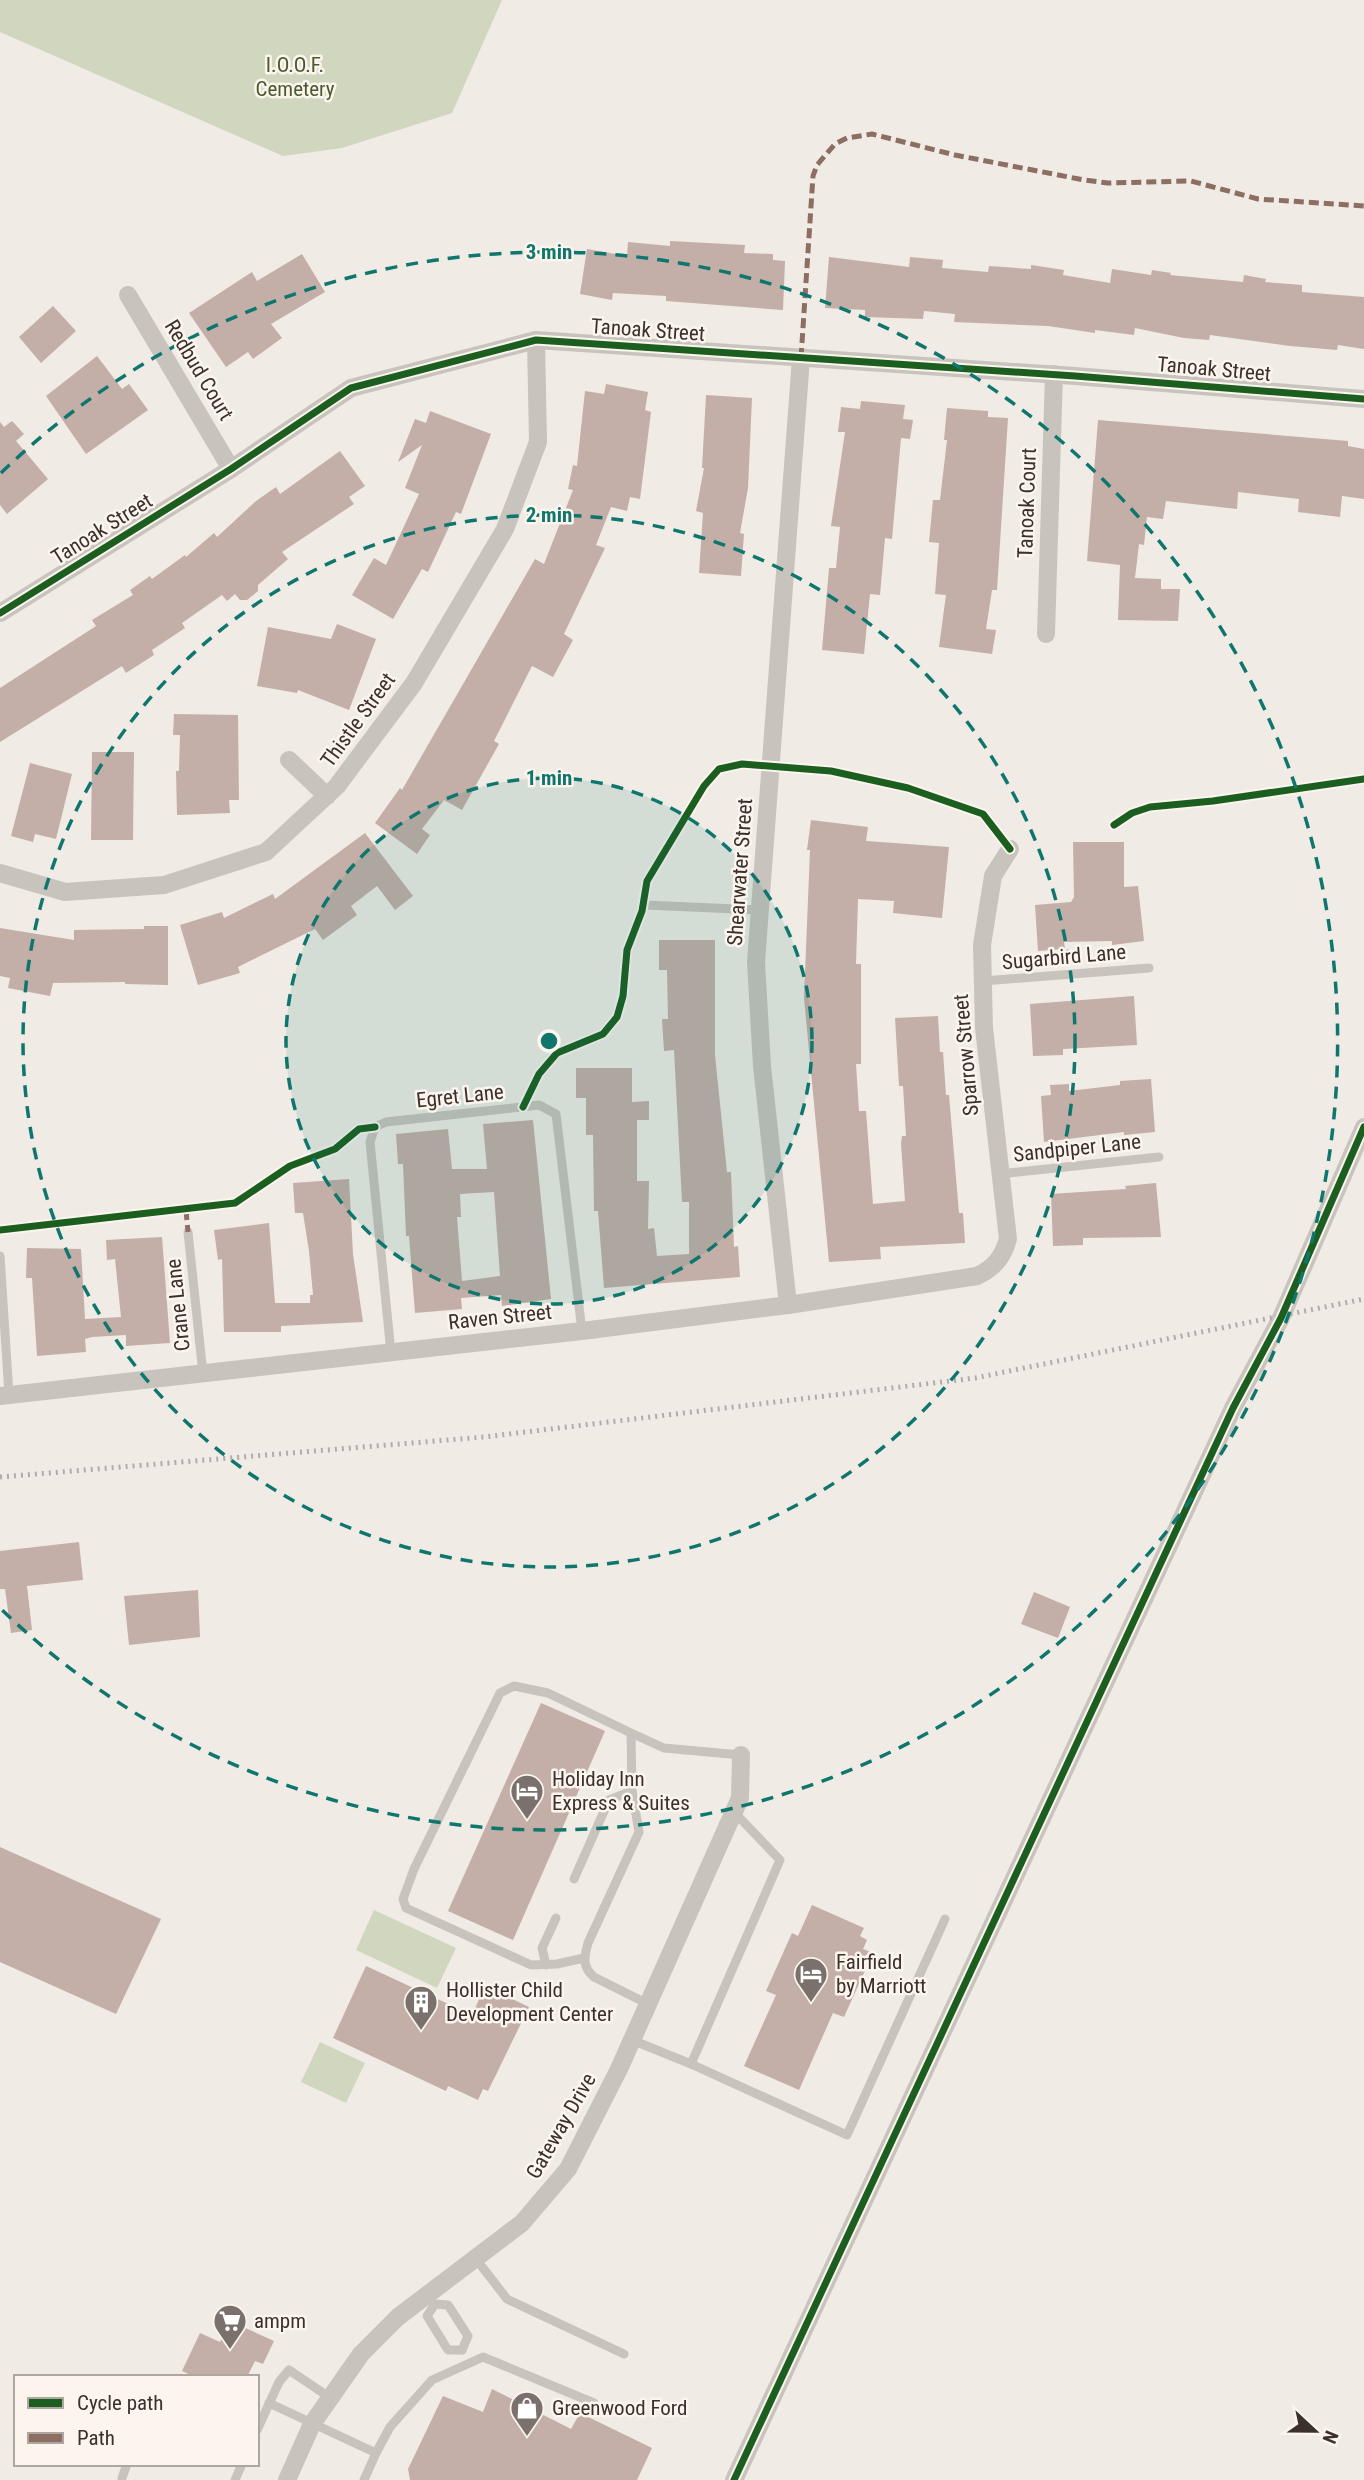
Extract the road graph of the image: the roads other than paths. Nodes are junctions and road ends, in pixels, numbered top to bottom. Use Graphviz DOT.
graph roads {
  1 [pos="128,295"];
  2 [pos="536,340"];
  3 [pos="801,358"];
  4 [pos="1054,374"];
  5 [pos="1364,399"];
  6 [pos="231,469"];
  7 [pos="0,613"];
  8 [pos="1046,634"];
  9 [pos="289,760"];
  10 [pos="327,796"];
  11 [pos="1010,849"];
  12 [pos="0,873"];
  13 [pos="644,905"];
  14 [pos="760,910"];
  15 [pos="1149,968"];
  16 [pos="983,981"];
  17 [pos="1364,1127"];
  18 [pos="1159,1157"];
  19 [pos="999,1174"];
  20 [pos="188,1232"];
  21 [pos="0,1256"];
  22 [pos="999,1260"];
  23 [pos="788,1305"];
  24 [pos="582,1331"];
  25 [pos="391,1353"];
  26 [pos="203,1374"];
  27 [pos="5,1396"];
  28 [pos="631,1733"];
  29 [pos="741,1755"];
  30 [pos="632,1791"];
  31 [pos="734,1812"];
  32 [pos="574,1879"];
  33 [pos="555,1918"];
  34 [pos="945,1919"];
  35 [pos="584,1958"];
  36 [pos="546,1965"];
  37 [pos="648,2004"];
  38 [pos="632,2040"];
  39 [pos="691,2064"];
  40 [pos="476,2259"];
  41 [pos="431,2299"];
  42 [pos="462,2350"];
  43 [pos="624,2354"];
  44 [pos="469,2363"];
  45 [pos="329,2397"];
  46 [pos="269,2403"];
  47 [pos="594,2403"];
  48 [pos="313,2424"];
  49 [pos="259,2426"];
  50 [pos="376,2453"];
  51 [pos="287,2480"];
  52 [pos="364,2480"];
  53 [pos="734,2480"];
  1 -- 6 [label="street, Redbud Court"];
  2 -- 3 [label="street, Tanoak Street"];
  2 -- 6 [label="street, Tanoak Street"];
  2 -- 10 [label="street, Thistle Street"];
  3 -- 4 [label="street, Tanoak Street"];
  3 -- 14 [label="street, Shearwater Street"];
  4 -- 5 [label="street, Tanoak Street"];
  4 -- 8 [label="street, Tanoak Court"];
  6 -- 7 [label="street, Tanoak Street"];
  9 -- 10 [label="street"];
  10 -- 12 [label="street, Thistle Street"];
  11 -- 16 [label="street, Sparrow Street"];
  13 -- 14 [label="lane"];
  14 -- 23 [label="street, Shearwater Street"];
  15 -- 16 [label="lane, Sugarbird Lane"];
  16 -- 19 [label="street, Sparrow Street"];
  17 -- 53 [label="street"];
  18 -- 19 [label="lane, Sandpiper Lane"];
  19 -- 22 [label="street, Sparrow Street"];
  20 -- 26 [label="lane, Crane Lane"];
  21 -- 27 [label="lane"];
  22 -- 23 [label="street, Raven Street"];
  23 -- 24 [label="street, Raven Street"];
  24 -- 25 [label="street, Raven Street"];
  24 -- 25 [label="lane, Egret Lane"];
  25 -- 26 [label="street, Raven Street"];
  26 -- 27 [label="street, Raven Street"];
  28 -- 29 [label="lane"];
  28 -- 30 [label="lane"];
  28 -- 36 [label="lane"];
  29 -- 31 [label="street, Gateway Drive"];
  30 -- 32 [label="lane"];
  30 -- 35 [label="lane"];
  31 -- 37 [label="street, Gateway Drive"];
  31 -- 39 [label="lane"];
  33 -- 36 [label="lane"];
  34 -- 39 [label="lane"];
  35 -- 36 [label="lane"];
  35 -- 37 [label="lane"];
  37 -- 38 [label="street, Gateway Drive"];
  38 -- 39 [label="lane"];
  38 -- 40 [label="street, Gateway Drive"];
  40 -- 41 [label="street, Gateway Drive"];
  40 -- 43 [label="lane"];
  41 -- 42 [label="lane"];
  41 -- 42 [label="lane"];
  41 -- 45 [label="street, Gateway Drive"];
  42 -- 44 [label="lane"];
  44 -- 47 [label="lane"];
  44 -- 50 [label="lane"];
  45 -- 46 [label="lane"];
  45 -- 48 [label="street, Gateway Drive"];
  46 -- 48 [label="lane"];
  46 -- 49 [label="lane"];
  48 -- 50 [label="lane"];
  48 -- 51 [label="street, Gateway Drive"];
  50 -- 52 [label="lane"];
}
